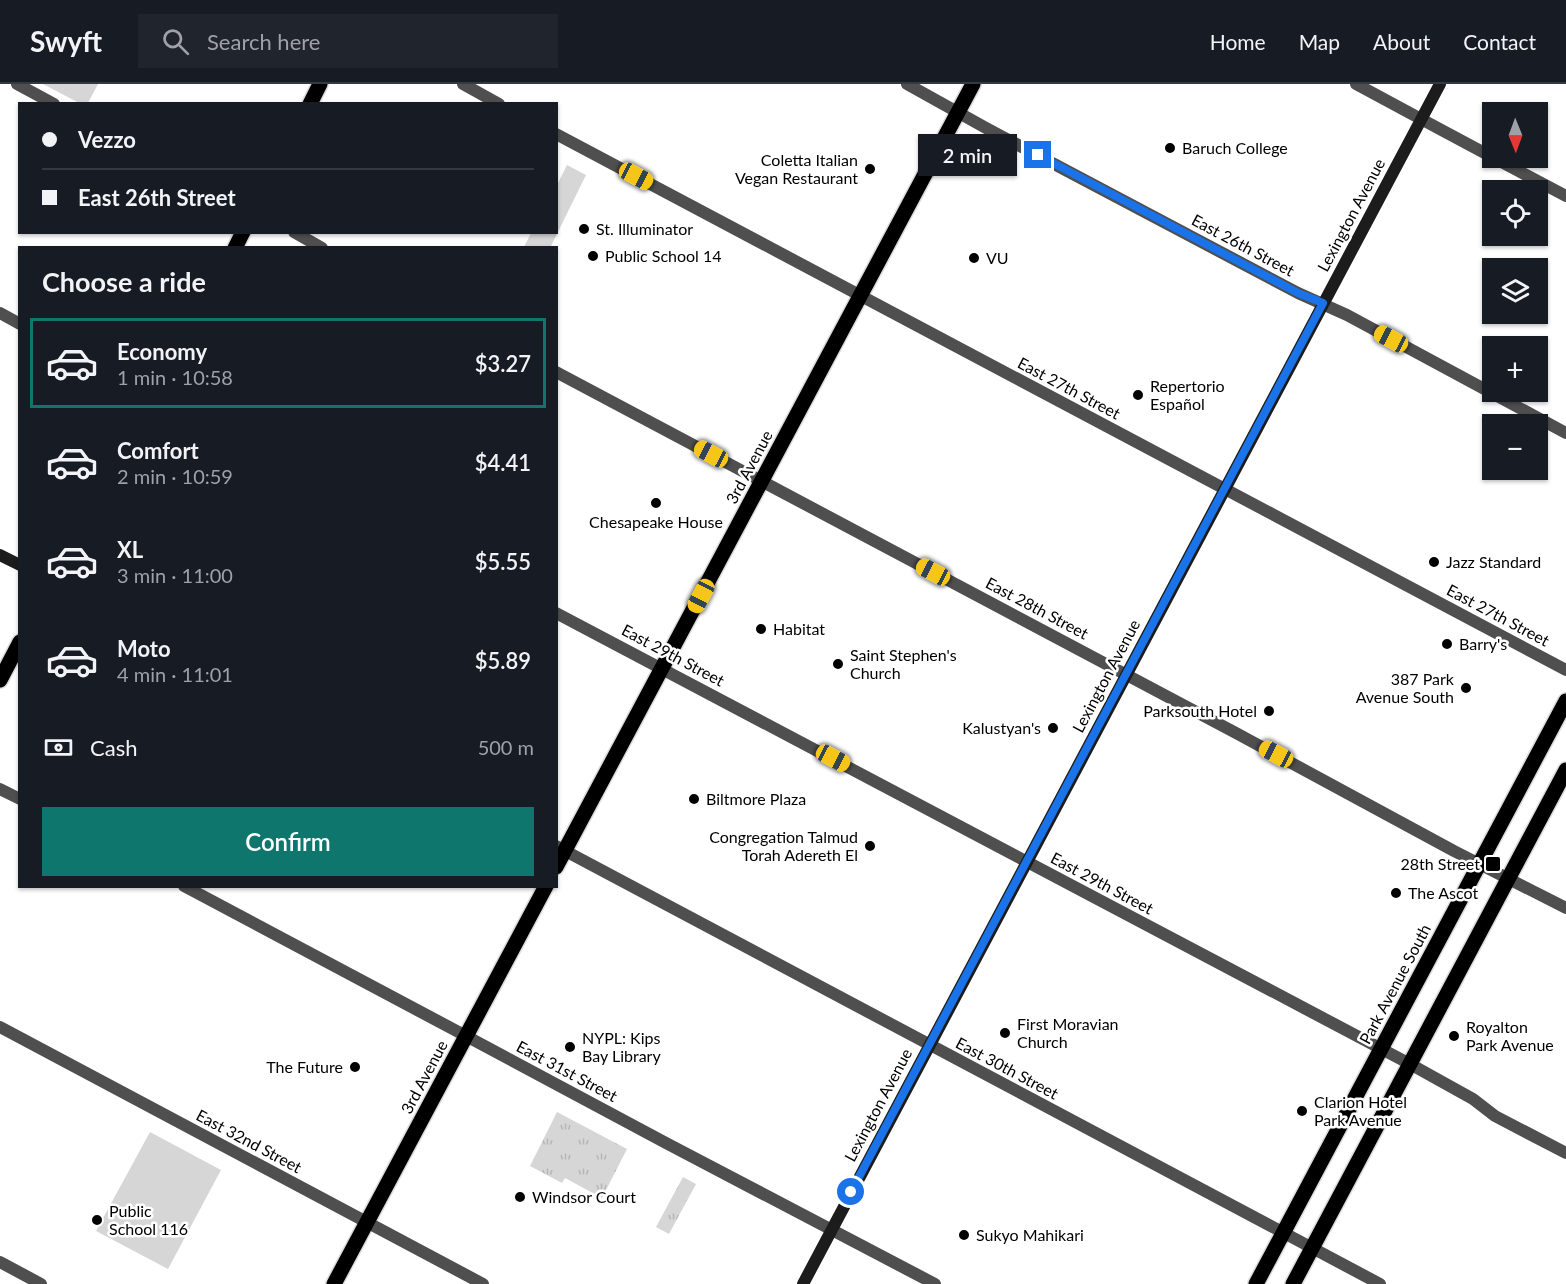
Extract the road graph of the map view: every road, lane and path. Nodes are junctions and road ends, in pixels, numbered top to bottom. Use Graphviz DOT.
graph roads {
  1 [pos="17,84"];
  2 [pos="320,84"];
  3 [pos="463,84"];
  4 [pos="907,84"];
  5 [pos="973,84"];
  6 [pos="1356,84"];
  7 [pos="1440,84"];
  8 [pos="50,102"];
  9 [pos="311,102"];
  10 [pos="495,102"];
  11 [pos="958,112"];
  12 [pos="1421,119"];
  13 [pos="558,135"];
  14 [pos="1482,151"];
  15 [pos="1514,168"];
  16 [pos="1566,196"];
  17 [pos="298,234"];
  18 [pos="318,246"];
  19 [pos="861,296"];
  20 [pos="1323,303"];
  21 [pos="0,313"];
  22 [pos="18,323"];
  23 [pos="558,373"];
  24 [pos="1566,433"];
  25 [pos="762,481"];
  26 [pos="1224,489"];
  27 [pos="0,555"];
  28 [pos="18,564"];
  29 [pos="558,614"];
  30 [pos="18,646"];
  31 [pos="663,668"];
  32 [pos="1566,670"];
  33 [pos="1126,674"];
  34 [pos="0,680"];
  35 [pos="1566,701"];
  36 [pos="1566,770"];
  37 [pos="0,789"];
  38 [pos="18,798"];
  39 [pos="561,849"];
  40 [pos="1027,861"];
  41 [pos="1479,864"];
  42 [pos="1509,878"];
  43 [pos="188,888"];
  44 [pos="545,888"];
  45 [pos="1566,908"];
  46 [pos="0,1027"];
  47 [pos="466,1036"];
  48 [pos="929,1045"];
  49 [pos="1381,1049"];
  50 [pos="1410,1064"];
  51 [pos="1566,1153"];
  52 [pos="367,1222"];
  53 [pos="831,1229"];
  54 [pos="1283,1234"];
  55 [pos="1312,1248"];
  56 [pos="0,1262"];
  57 [pos="41,1284"];
  58 [pos="334,1284"];
  59 [pos="483,1284"];
  60 [pos="803,1284"];
  61 [pos="935,1284"];
  62 [pos="1256,1284"];
  63 [pos="1293,1284"];
  64 [pos="1380,1284"];
  1 -- 8 [label="street"];
  2 -- 9 [label="main road"];
  3 -- 10 [label="street"];
  4 -- 11 [label="street, East 26th Street"];
  5 -- 11 [label="main road, 3rd Avenue"];
  6 -- 12 [label="street"];
  7 -- 12 [label="main road, Lexington Avenue"];
  11 -- 19 [label="main road, 3rd Avenue"];
  11 -- 20 [label="street, East 26th Street"];
  12 -- 14 [label="street"];
  12 -- 20 [label="main road, Lexington Avenue"];
  13 -- 19 [label="street, East 27th Street"];
  15 -- 16 [label="street"];
  17 -- 18 [label="street"];
  19 -- 25 [label="main road, 3rd Avenue"];
  19 -- 26 [label="street, East 27th Street"];
  20 -- 24 [label="street, East 26th Street"];
  20 -- 26 [label="main road, Lexington Avenue"];
  21 -- 22 [label="street"];
  23 -- 25 [label="street, East 28th Street"];
  25 -- 31 [label="main road, 3rd Avenue"];
  25 -- 33 [label="street, East 28th Street"];
  26 -- 32 [label="street, East 27th Street"];
  26 -- 33 [label="main road, Lexington Avenue"];
  27 -- 28 [label="main road"];
  29 -- 31 [label="street, East 29th Street"];
  30 -- 34 [label="main road"];
  31 -- 39 [label="main road, 3rd Avenue"];
  31 -- 40 [label="street, East 29th Street"];
  33 -- 40 [label="main road, Lexington Avenue"];
  33 -- 41 [label="street, East 28th Street"];
  35 -- 41 [label="main road, Park Avenue South"];
  36 -- 42 [label="main road"];
  37 -- 38 [label="street"];
  39 -- 48 [label="street, East 30th Street"];
  40 -- 48 [label="main road, Lexington Avenue"];
  40 -- 49 [label="street, East 29th Street"];
  41 -- 42 [label="street, East 28th Street"];
  41 -- 49 [label="main road, Park Avenue South"];
  42 -- 45 [label="street, East 28th Street"];
  42 -- 50 [label="main road"];
  43 -- 47 [label="street, East 31st Street"];
  44 -- 47 [label="main road, 3rd Avenue"];
  46 -- 52 [label="street, East 32nd Street"];
  47 -- 52 [label="main road, 3rd Avenue"];
  47 -- 53 [label="street, East 31st Street"];
  48 -- 53 [label="main road, Lexington Avenue"];
  48 -- 54 [label="street, East 30th Street"];
  49 -- 50 [label="street, East 29th Street"];
  49 -- 54 [label="main road, Park Avenue South"];
  50 -- 51 [label="street, East 29th Street"];
  50 -- 55 [label="main road"];
  52 -- 58 [label="main road, 3rd Avenue"];
  52 -- 59 [label="street, East 32nd Street"];
  53 -- 60 [label="main road, Lexington Avenue"];
  53 -- 61 [label="street, East 31st Street"];
  54 -- 55 [label="street, East 30th Street"];
  54 -- 62 [label="main road, Park Avenue South"];
  55 -- 63 [label="main road"];
  55 -- 64 [label="street, East 30th Street"];
  56 -- 57 [label="street"];
}
